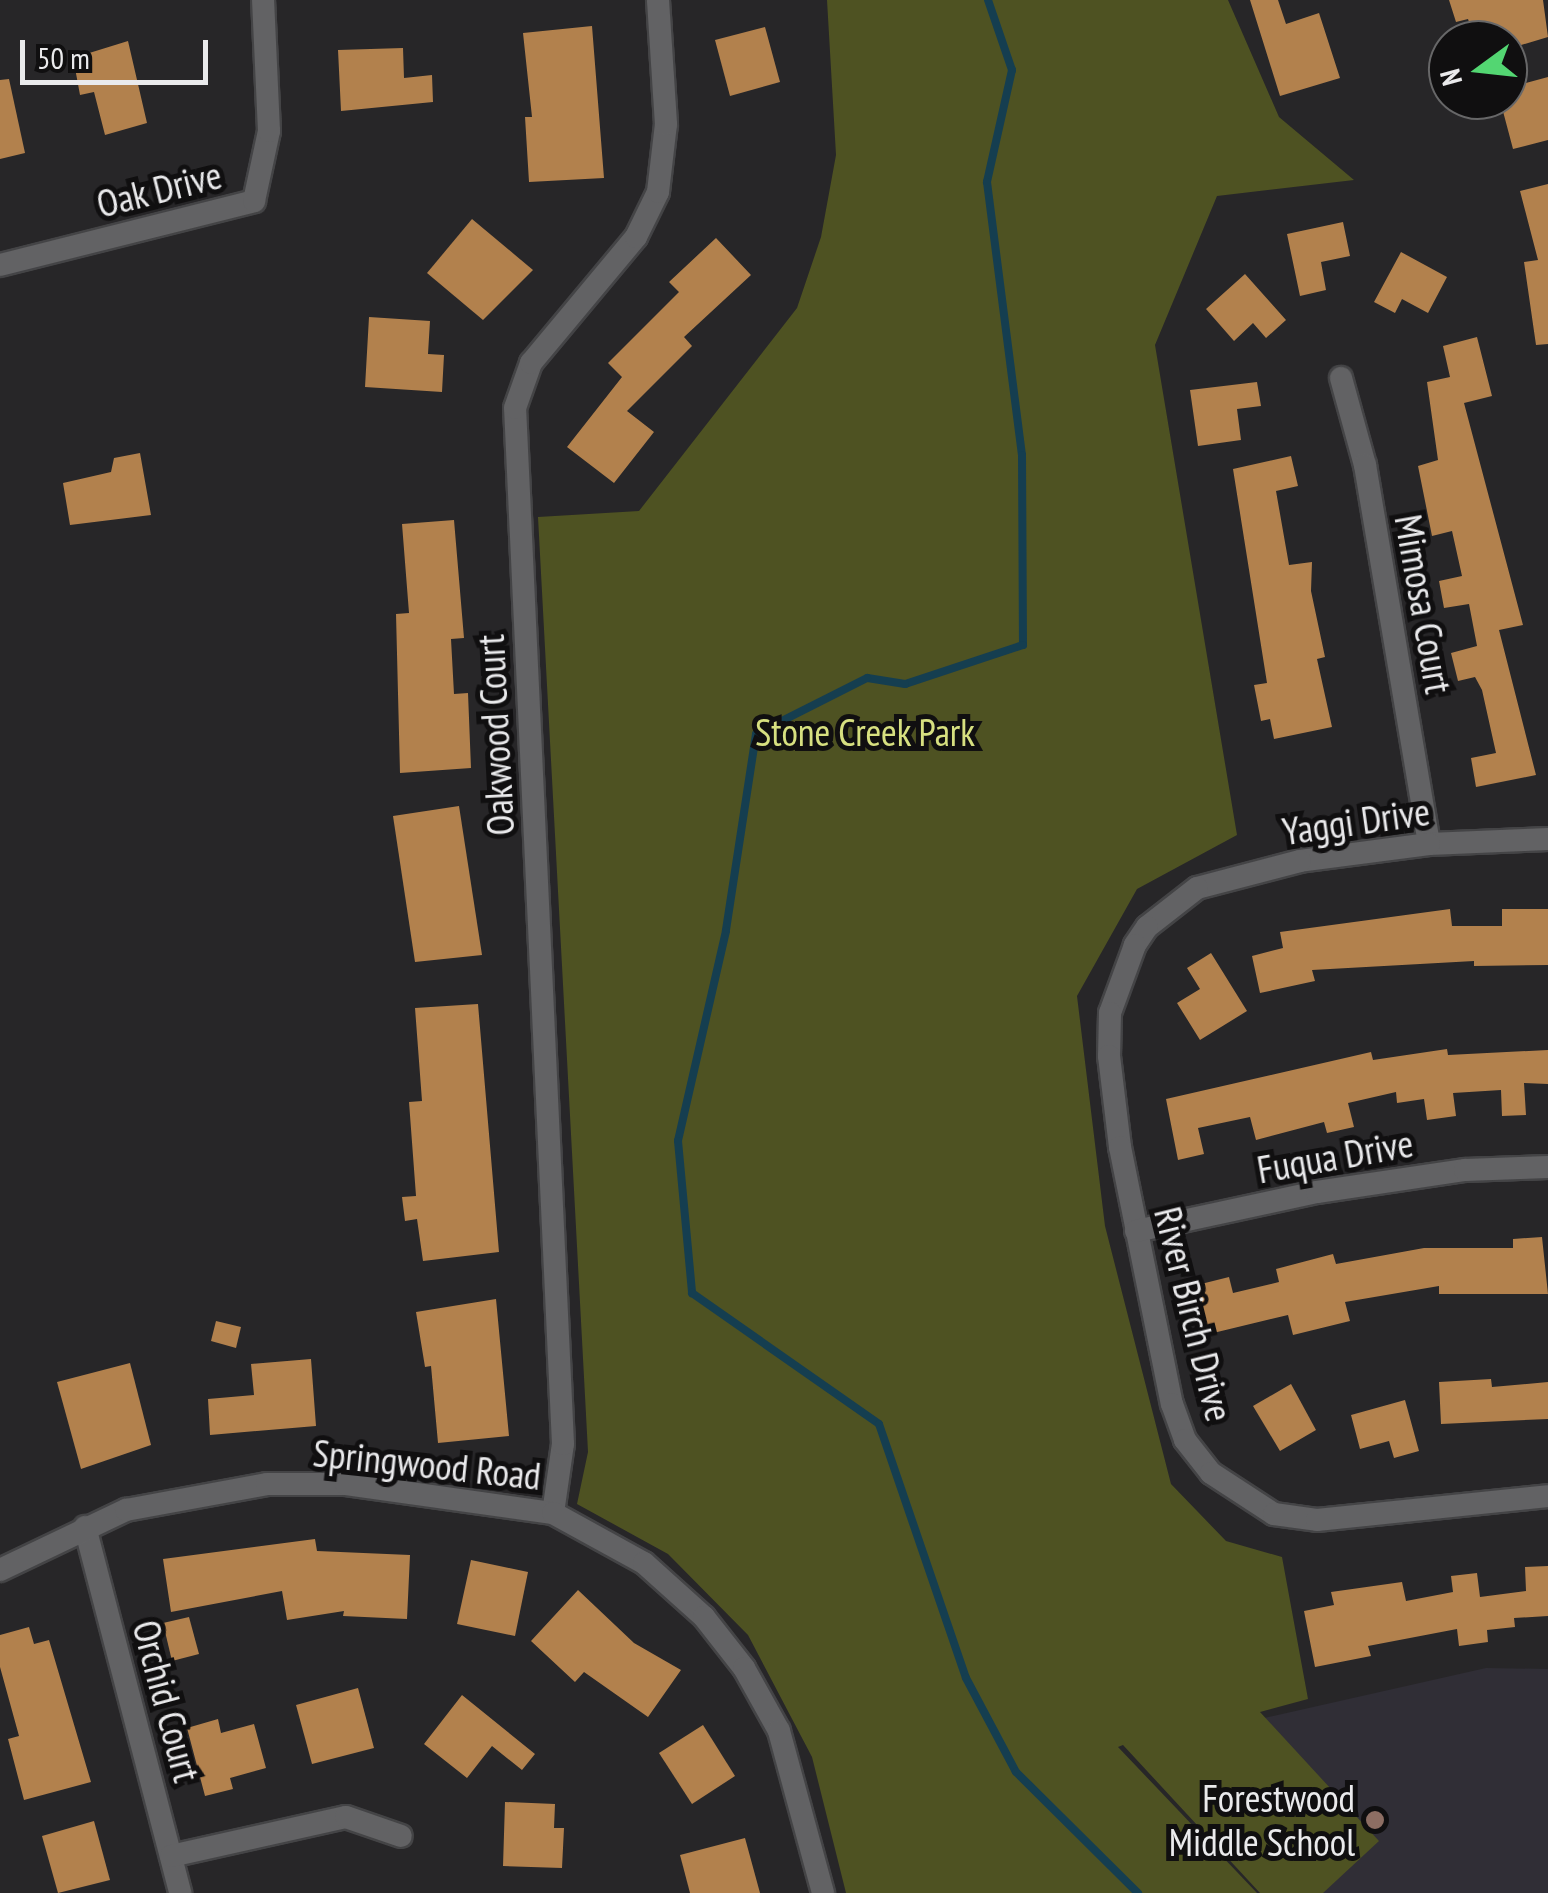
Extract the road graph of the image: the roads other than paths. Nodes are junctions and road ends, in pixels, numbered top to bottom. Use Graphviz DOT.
graph roads {
  1 [pos="264,0"];
  2 [pos="658,0"];
  3 [pos="0,265"];
  4 [pos="1342,378"];
  5 [pos="1548,839"];
  6 [pos="1429,844"];
  7 [pos="1180,899"];
  8 [pos="1548,1167"];
  9 [pos="1136,1231"];
  10 [pos="1548,1496"];
  11 [pos="553,1513"];
  12 [pos="85,1527"];
  13 [pos="0,1570"];
  14 [pos="400,1836"];
  15 [pos="171,1856"];
  16 [pos="180,1893"];
  17 [pos="823,1893"];
  1 -- 3 [label="street, Oak Drive"];
  2 -- 11 [label="street, Oakwood Court"];
  4 -- 6 [label="street, Mimosa Court"];
  5 -- 6 [label="street, Yaggi Drive"];
  6 -- 7 [label="street, Yaggi Drive"];
  7 -- 9 [label="street, River Birch Drive"];
  8 -- 9 [label="street, Fuqua Drive"];
  9 -- 10 [label="street, River Birch Drive"];
  11 -- 12 [label="street, Springwood Road"];
  11 -- 17 [label="street, Springwood Road"];
  12 -- 13 [label="street, Springwood Road"];
  12 -- 15 [label="street, Orchid Court"];
  14 -- 15 [label="street"];
  15 -- 16 [label="street, Orchid Court"];
}
